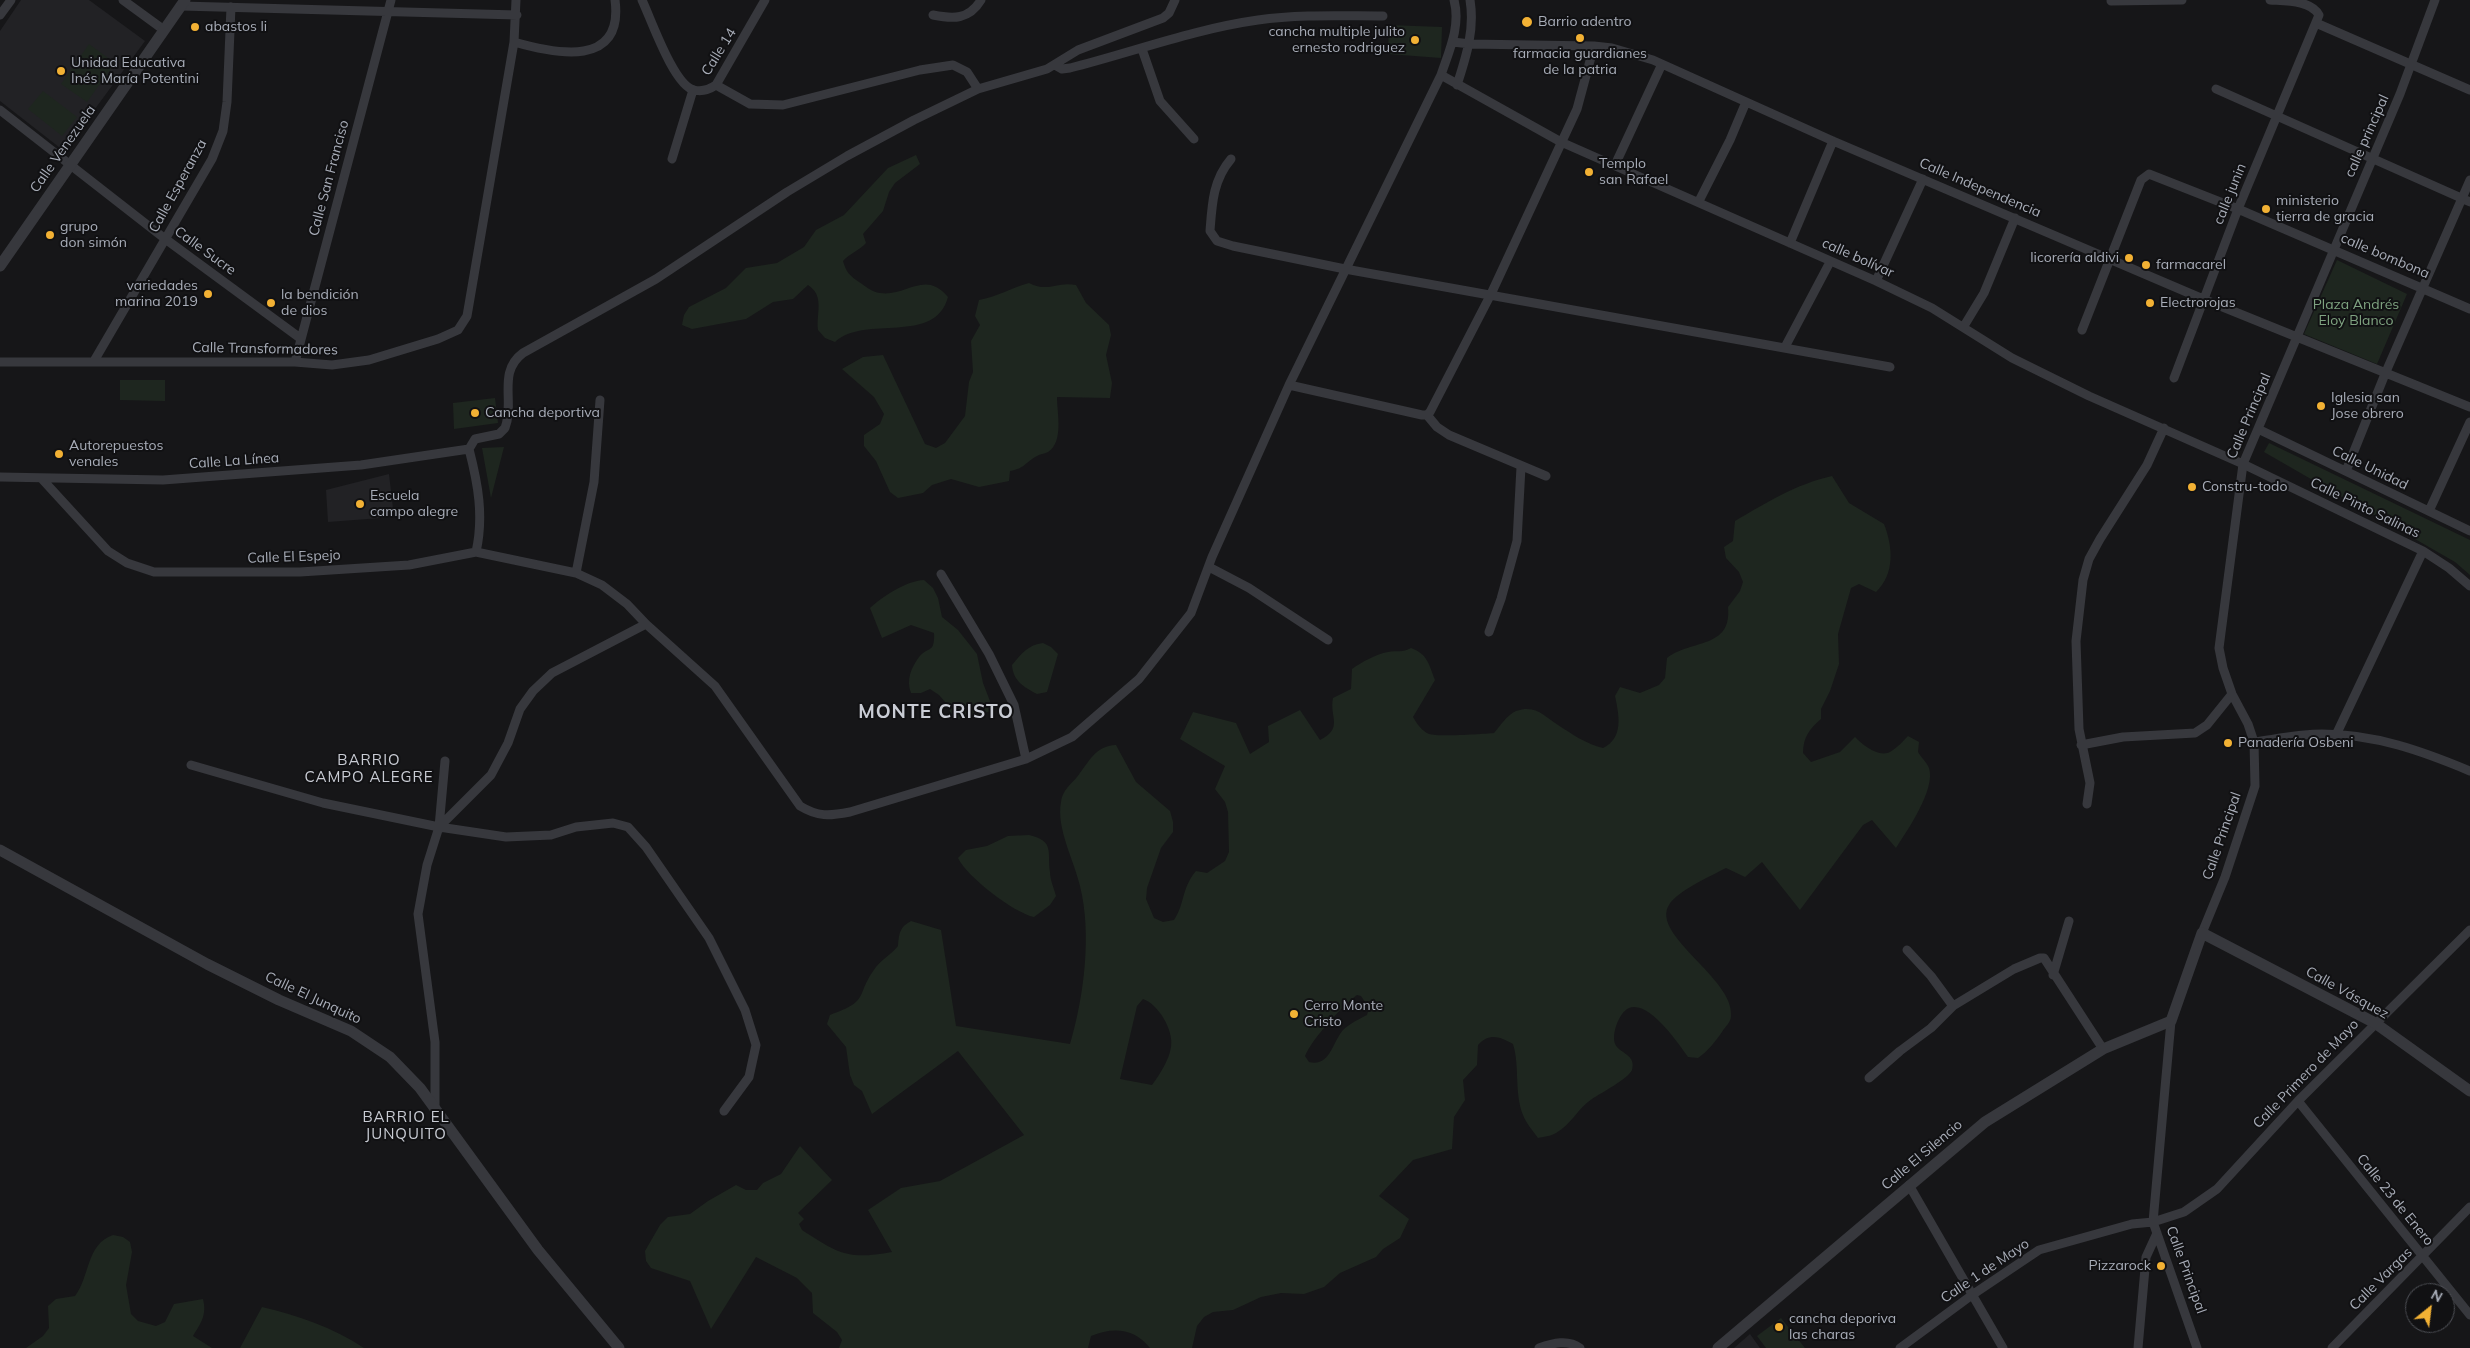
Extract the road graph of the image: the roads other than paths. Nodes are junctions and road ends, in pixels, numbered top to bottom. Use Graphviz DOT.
graph roads {
  1 [pos="11,0"];
  2 [pos="123,0"];
  3 [pos="391,0"];
  4 [pos="516,0"];
  5 [pos="615,0"];
  6 [pos="642,0"];
  7 [pos="765,0"];
  8 [pos="981,0"];
  9 [pos="1175,0"];
  10 [pos="1454,0"];
  11 [pos="1470,0"];
  12 [pos="2182,0"];
  13 [pos="2270,0"];
  14 [pos="2434,0"];
  15 [pos="2111,1"];
  16 [pos="183,3"];
  17 [pos="231,7"];
  18 [pos="388,12"];
  19 [pos="0,15"];
  20 [pos="517,15"];
  21 [pos="933,16"];
  22 [pos="1383,16"];
  23 [pos="2316,24"];
  24 [pos="164,30"];
  25 [pos="514,42"];
  26 [pos="1453,42"];
  27 [pos="1470,44"];
  28 [pos="1594,46"];
  29 [pos="1142,49"];
  30 [pos="1662,64"];
  31 [pos="2410,64"];
  32 [pos="1055,65"];
  33 [pos="1440,75"];
  34 [pos="716,85"];
  35 [pos="1457,85"];
  36 [pos="978,89"];
  37 [pos="2216,89"];
  38 [pos="693,90"];
  39 [pos="2470,90"];
  40 [pos="1746,102"];
  41 [pos="0,110"];
  42 [pos="2277,116"];
  43 [pos="1194,139"];
  44 [pos="1561,142"];
  45 [pos="1833,142"];
  46 [pos="2372,158"];
  47 [pos="672,159"];
  48 [pos="1231,159"];
  49 [pos="71,163"];
  50 [pos="1615,165"];
  51 [pos="1923,179"];
  52 [pos="2470,180"];
  53 [pos="2466,200"];
  54 [pos="1699,201"];
  55 [pos="2238,209"];
  56 [pos="2015,218"];
  57 [pos="164,238"];
  58 [pos="1790,243"];
  59 [pos="2333,249"];
  60 [pos="2111,258"];
  61 [pos="1830,262"];
  62 [pos="0,266"];
  63 [pos="1345,269"];
  64 [pos="1876,281"];
  65 [pos="2423,287"];
  66 [pos="1491,294"];
  67 [pos="2202,299"];
  68 [pos="2470,309"];
  69 [pos="1964,326"];
  70 [pos="2082,330"];
  71 [pos="2298,337"];
  72 [pos="300,338"];
  73 [pos="1785,347"];
  74 [pos="94,361"];
  75 [pos="0,362"];
  76 [pos="295,362"];
  77 [pos="1890,367"];
  78 [pos="2385,374"];
  79 [pos="2174,378"];
  80 [pos="1289,385"];
  81 [pos="600,400"];
  82 [pos="2470,407"];
  83 [pos="1427,415"];
  84 [pos="2470,422"];
  85 [pos="2164,428"];
  86 [pos="2258,429"];
  87 [pos="469,448"];
  88 [pos="2243,464"];
  89 [pos="1521,466"];
  90 [pos="2346,472"];
  91 [pos="1546,476"];
  92 [pos="0,477"];
  93 [pos="42,479"];
  94 [pos="2428,511"];
  95 [pos="2470,531"];
  96 [pos="2423,551"];
  97 [pos="476,552"];
  98 [pos="1208,567"];
  99 [pos="576,573"];
  100 [pos="941,574"];
  101 [pos="2470,586"];
  102 [pos="646,624"];
  103 [pos="1489,632"];
  104 [pos="1328,640"];
  105 [pos="2232,694"];
  106 [pos="2336,735"];
  107 [pos="2254,742"];
  108 [pos="2081,745"];
  109 [pos="1026,758"];
  110 [pos="445,761"];
  111 [pos="191,765"];
  112 [pos="2470,771"];
  113 [pos="2087,804"];
  114 [pos="440,827"];
  115 [pos="0,850"];
  116 [pos="2069,921"];
  117 [pos="2470,930"];
  118 [pos="2202,933"];
  119 [pos="1907,950"];
  120 [pos="2054,975"];
  121 [pos="1953,1006"];
  122 [pos="2171,1021"];
  123 [pos="2375,1023"];
  124 [pos="2103,1050"];
  125 [pos="1869,1078"];
  126 [pos="2470,1091"];
  127 [pos="2298,1101"];
  128 [pos="435,1108"];
  129 [pos="724,1111"];
  130 [pos="1909,1185"];
  131 [pos="2470,1207"];
  132 [pos="2153,1222"];
  133 [pos="2157,1233"];
  134 [pos="2423,1257"];
  135 [pos="1972,1295"];
  136 [pos="2470,1315"];
  137 [pos="1577,1346"];
  138 [pos="619,1348"];
  139 [pos="1539,1348"];
  140 [pos="1718,1348"];
  141 [pos="1900,1348"];
  142 [pos="2003,1348"];
  143 [pos="2138,1348"];
  144 [pos="2196,1348"];
  145 [pos="2332,1348"];
  1 -- 19 [label="street"];
  2 -- 24 [label="street"];
  3 -- 18 [label="street, Calle San Franciso"];
  4 -- 20 [label="street, Calle Transformadores"];
  5 -- 25 [label="street"];
  6 -- 38 [label="street, Calle 14"];
  7 -- 34 [label="street, Calle 14"];
  8 -- 21 [label="street"];
  9 -- 32 [label="street"];
  10 -- 26 [label="street"];
  11 -- 27 [label="street"];
  12 -- 15 [label="street"];
  13 -- 23 [label="street"];
  14 -- 31 [label="street, calle principal"];
  16 -- 17 [label="street"];
  16 -- 24 [label="street, Calle Venezuela"];
  17 -- 18 [label="street"];
  17 -- 57 [label="street, Calle Esperanza"];
  18 -- 20 [label="street"];
  18 -- 72 [label="street, Calle San Franciso"];
  20 -- 25 [label="street, Calle Transformadores"];
  22 -- 29 [label="street"];
  23 -- 31 [label="street"];
  23 -- 42 [label="street, calle junin"];
  24 -- 49 [label="street, Calle Venezuela"];
  25 -- 76 [label="street, Calle Transformadores"];
  26 -- 27 [label="street, Calle Independencia"];
  26 -- 33 [label="street"];
  27 -- 28 [label="street, Calle Independencia"];
  27 -- 35 [label="street"];
  28 -- 30 [label="street, Calle Independencia"];
  28 -- 44 [label="street"];
  29 -- 32 [label="street"];
  29 -- 43 [label="street"];
  30 -- 40 [label="street, Calle Independencia"];
  30 -- 50 [label="street"];
  31 -- 39 [label="street"];
  31 -- 46 [label="street, calle principal"];
  32 -- 36 [label="street"];
  33 -- 35 [label="street, calle bolívar"];
  33 -- 63 [label="street"];
  34 -- 36 [label="street"];
  34 -- 38 [label="street, Calle 14"];
  35 -- 44 [label="street, calle bolívar"];
  36 -- 87 [label="street"];
  37 -- 42 [label="street"];
  38 -- 47 [label="street"];
  40 -- 45 [label="street, Calle Independencia"];
  40 -- 54 [label="street"];
  41 -- 49 [label="street, Calle Sucre"];
  42 -- 46 [label="street"];
  42 -- 55 [label="street, calle junin"];
  44 -- 50 [label="street, calle bolívar"];
  44 -- 66 [label="street"];
  45 -- 51 [label="street, Calle Independencia"];
  45 -- 58 [label="street"];
  46 -- 53 [label="street"];
  46 -- 59 [label="street, calle principal"];
  48 -- 63 [label="street"];
  49 -- 57 [label="street, Calle Sucre"];
  49 -- 62 [label="street, Calle Venezuela"];
  50 -- 54 [label="street, calle bolívar"];
  51 -- 56 [label="street, Calle Independencia"];
  51 -- 64 [label="street"];
  52 -- 53 [label="street"];
  53 -- 65 [label="street"];
  54 -- 58 [label="street, calle bolívar"];
  55 -- 59 [label="street, calle bombona"];
  55 -- 60 [label="street, calle bombona"];
  55 -- 67 [label="street, calle junin"];
  56 -- 60 [label="street, Calle Independencia"];
  56 -- 69 [label="street"];
  57 -- 72 [label="street, Calle Sucre"];
  57 -- 74 [label="street, Calle Esperanza"];
  58 -- 61 [label="street, calle bolívar"];
  59 -- 65 [label="street, calle bombona"];
  59 -- 71 [label="street, calle principal"];
  60 -- 67 [label="street, Calle Independencia"];
  60 -- 70 [label="street"];
  61 -- 64 [label="street, calle bolívar"];
  61 -- 73 [label="street"];
  63 -- 66 [label="street"];
  63 -- 80 [label="street"];
  64 -- 69 [label="street, calle bolívar"];
  65 -- 68 [label="street, calle bombona"];
  65 -- 78 [label="street"];
  66 -- 73 [label="street"];
  66 -- 83 [label="street"];
  67 -- 71 [label="street, Calle Independencia"];
  67 -- 79 [label="street, calle junin"];
  69 -- 85 [label="street, calle bolívar"];
  71 -- 78 [label="street, Calle Independencia"];
  71 -- 86 [label="street, Calle Principal"];
  72 -- 76 [label="street, Calle San Franciso"];
  73 -- 77 [label="street"];
  74 -- 75 [label="street, Calle Transformadores"];
  74 -- 76 [label="street, Calle Transformadores"];
  78 -- 82 [label="street, Calle Independencia"];
  78 -- 90 [label="street"];
  80 -- 83 [label="street"];
  80 -- 98 [label="street"];
  81 -- 99 [label="street"];
  83 -- 89 [label="street"];
  84 -- 94 [label="street"];
  85 -- 88 [label="street, calle bolívar"];
  85 -- 108 [label="street"];
  86 -- 88 [label="street, Calle Principal"];
  86 -- 90 [label="street, Calle Unidad"];
  87 -- 93 [label="street, Calle La Línea"];
  87 -- 97 [label="street"];
  88 -- 96 [label="street, Calle Pinto Salinas"];
  88 -- 105 [label="street, Calle Principal"];
  89 -- 91 [label="street"];
  89 -- 103 [label="street"];
  90 -- 94 [label="street, Calle Unidad"];
  92 -- 93 [label="street, Calle La Línea"];
  93 -- 97 [label="street, Calle El Espejo"];
  94 -- 95 [label="street, Calle Unidad"];
  96 -- 101 [label="street, Calle Pinto Salinas"];
  96 -- 106 [label="street"];
  97 -- 99 [label="street"];
  98 -- 104 [label="street"];
  98 -- 109 [label="street"];
  99 -- 102 [label="street"];
  100 -- 109 [label="street"];
  102 -- 109 [label="street"];
  102 -- 114 [label="street"];
  105 -- 107 [label="street, Calle Principal"];
  105 -- 108 [label="street"];
  106 -- 107 [label="street"];
  106 -- 112 [label="street"];
  107 -- 118 [label="street, Calle Principal"];
  108 -- 113 [label="street"];
  110 -- 114 [label="street"];
  111 -- 114 [label="street"];
  114 -- 128 [label="street"];
  114 -- 129 [label="street"];
  115 -- 128 [label="street, Calle El Junquito"];
  116 -- 120 [label="street"];
  117 -- 123 [label="street, Calle Primero de Mayo"];
  118 -- 122 [label="street, Calle Principal"];
  118 -- 123 [label="street, Calle Vásquez"];
  119 -- 121 [label="street"];
  120 -- 121 [label="street"];
  120 -- 124 [label="street"];
  121 -- 125 [label="street"];
  122 -- 124 [label="street, Calle El Silencio"];
  122 -- 132 [label="street, Calle Principal"];
  123 -- 126 [label="street, Calle Vásquez"];
  123 -- 127 [label="street, Calle Primero de Mayo"];
  124 -- 130 [label="street, Calle El Silencio"];
  127 -- 132 [label="street, Calle Primero de Mayo"];
  127 -- 134 [label="street, Calle 23 de Enero"];
  128 -- 138 [label="street, Calle El Junquito"];
  130 -- 135 [label="street"];
  130 -- 140 [label="street, Calle El Silencio"];
  131 -- 134 [label="street, Calle Vargas"];
  132 -- 133 [label="street, Calle Principal"];
  132 -- 135 [label="street, Calle 1 de Mayo"];
  133 -- 143 [label="street"];
  133 -- 144 [label="street, Calle Principal"];
  134 -- 136 [label="street, Calle 23 de Enero"];
  134 -- 145 [label="street, Calle Vargas"];
  135 -- 141 [label="street, Calle 1 de Mayo"];
  135 -- 142 [label="street"];
  137 -- 139 [label="street"];
}
